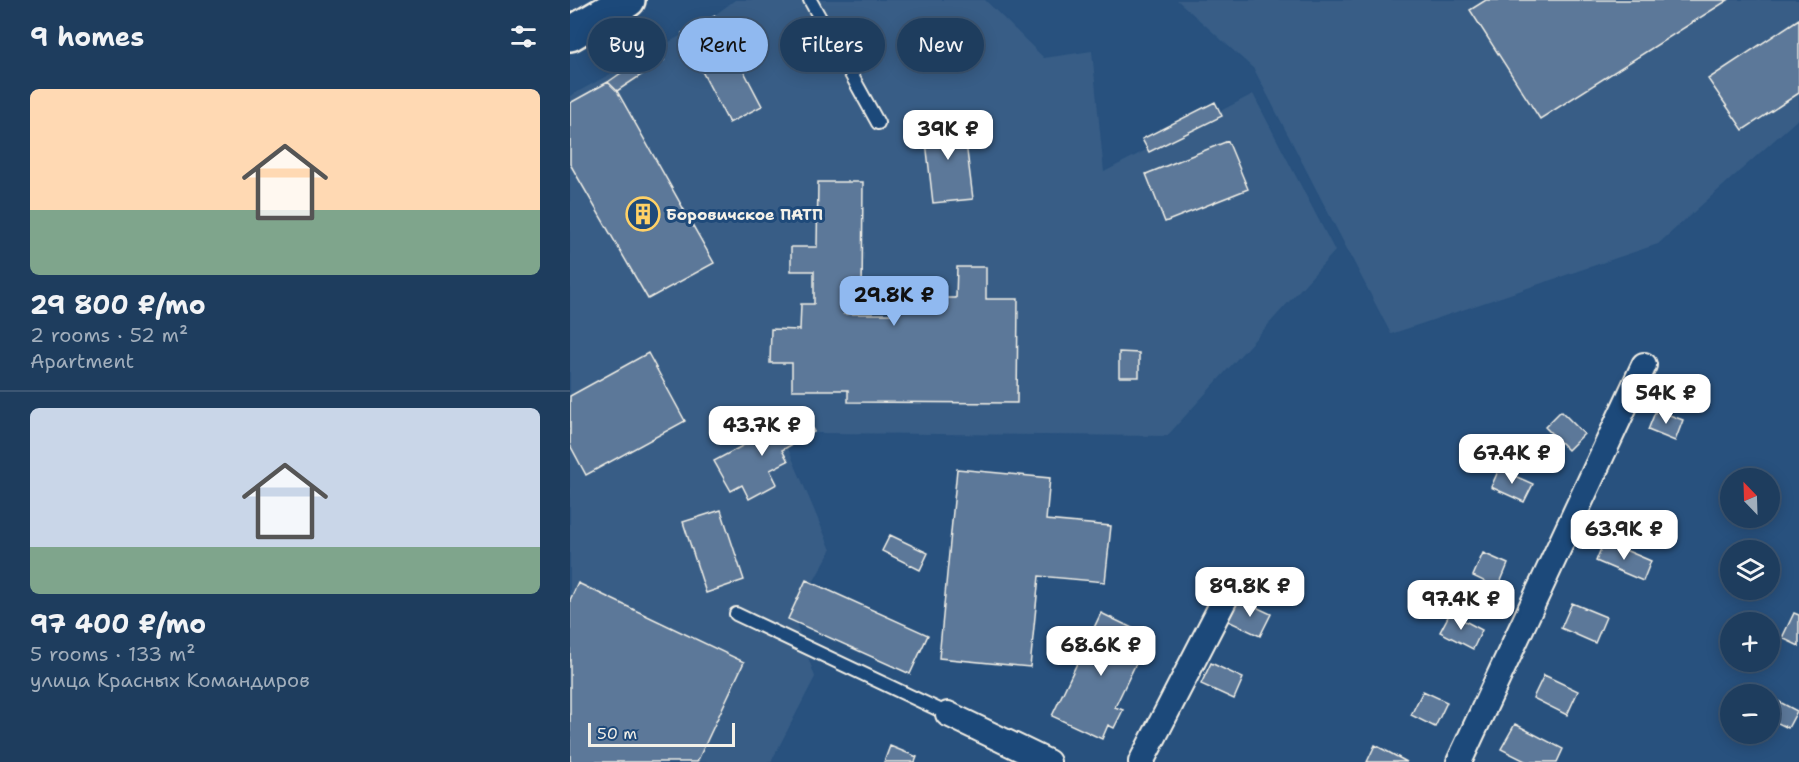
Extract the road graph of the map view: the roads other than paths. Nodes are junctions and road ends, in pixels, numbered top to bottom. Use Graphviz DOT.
graph roads {
  1 [pos="628,0"];
  2 [pos="810,0"];
  3 [pos="570,34"];
  4 [pos="878,123"];
  5 [pos="1644,365"];
  6 [pos="1231,587"];
  7 [pos="736,614"];
  8 [pos="948,714"];
  9 [pos="1048,762"];
  10 [pos="1141,762"];
  11 [pos="1459,762"];
  1 -- 3 [label="main road"];
  2 -- 4 [label="lane"];
  5 -- 11 [label="street"];
  6 -- 10 [label="street"];
  7 -- 8 [label="lane"];
  8 -- 9 [label="street"];
}
